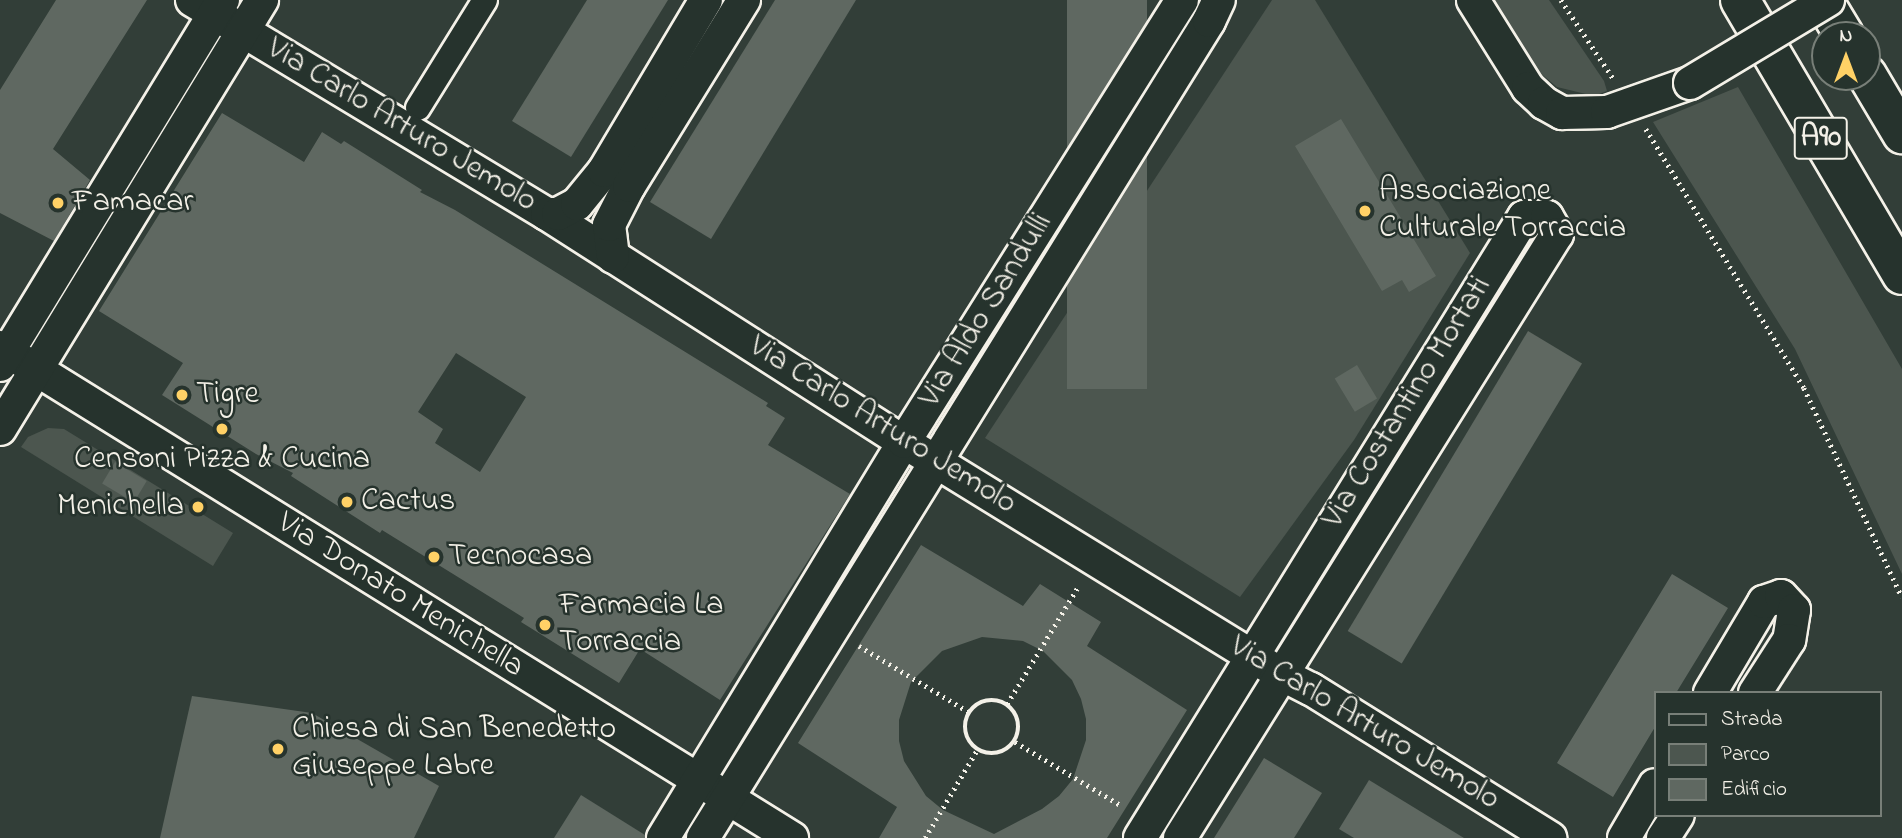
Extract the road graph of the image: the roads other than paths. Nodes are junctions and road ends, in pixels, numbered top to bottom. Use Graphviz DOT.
graph roads {
  1 [pos="262,0"];
  2 [pos="485,0"];
  3 [pos="706,0"];
  4 [pos="744,0"];
  5 [pos="1182,0"];
  6 [pos="1219,0"];
  7 [pos="1473,0"];
  8 [pos="1740,0"];
  9 [pos="1825,0"];
  10 [pos="210,4"];
  11 [pos="1836,21"];
  12 [pos="244,30"];
  13 [pos="1876,91"];
  14 [pos="418,108"];
  15 [pos="1902,134"];
  16 [pos="547,214"];
  17 [pos="613,257"];
  18 [pos="1902,275"];
  19 [pos="3,355"];
  20 [pos="36,371"];
  21 [pos="0,429"];
  22 [pos="904,442"];
  23 [pos="937,462"];
  24 [pos="1251,655"];
  25 [pos="1281,674"];
  26 [pos="1711,691"];
  27 [pos="1756,691"];
  28 [pos="699,781"];
  29 [pos="1654,787"];
  30 [pos="728,799"];
  31 [pos="1677,817"];
  32 [pos="1144,831"];
  33 [pos="663,838"];
  34 [pos="703,838"];
  35 [pos="792,838"];
  36 [pos="1180,838"];
  37 [pos="1549,838"];
  38 [pos="1624,838"];
  39 [pos="1663,838"];
  1 -- 12 [label="street"];
  2 -- 14 [label="street"];
  3 -- 16 [label="street"];
  4 -- 17 [label="street"];
  5 -- 22 [label="street, Via Aldo Sandulli"];
  6 -- 23 [label="street, Via Aldo Sandulli"];
  7 -- 9 [label="street, bridge"];
  8 -- 18 [label="highway, A90"];
  9 -- 11 [label="highway"];
  10 -- 12 [label="street, Via Carlo Arturo Jemolo"];
  10 -- 19 [label="street"];
  12 -- 16 [label="street, Via Carlo Arturo Jemolo"];
  12 -- 20 [label="street"];
  13 -- 15 [label="highway, A90"];
  16 -- 17 [label="street, Via Carlo Arturo Jemolo"];
  17 -- 22 [label="street, Via Carlo Arturo Jemolo"];
  19 -- 20 [label="street, Via Donato Menichella"];
  20 -- 21 [label="street"];
  20 -- 28 [label="street, Via Donato Menichella"];
  22 -- 23 [label="street, Via Carlo Arturo Jemolo"];
  22 -- 28 [label="street, Via Aldo Sandulli"];
  23 -- 24 [label="street, Via Carlo Arturo Jemolo"];
  23 -- 30 [label="street, Via Aldo Sandulli"];
  24 -- 25 [label="street, Via Carlo Arturo Jemolo"];
  24 -- 25 [label="street, Via Costantino Mortati"];
  24 -- 32 [label="street, Via Costantino Mortati"];
  25 -- 36 [label="street, Via Costantino Mortati"];
  25 -- 37 [label="street, Via Carlo Arturo Jemolo"];
  26 -- 27 [label="street"];
  28 -- 30 [label="street, Via Donato Menichella"];
  28 -- 33 [label="street, Via Aldo Sandulli"];
  29 -- 38 [label="street"];
  30 -- 34 [label="street, Via Aldo Sandulli"];
  30 -- 35 [label="street, Via Donato Menichella"];
  31 -- 39 [label="street"];
}
